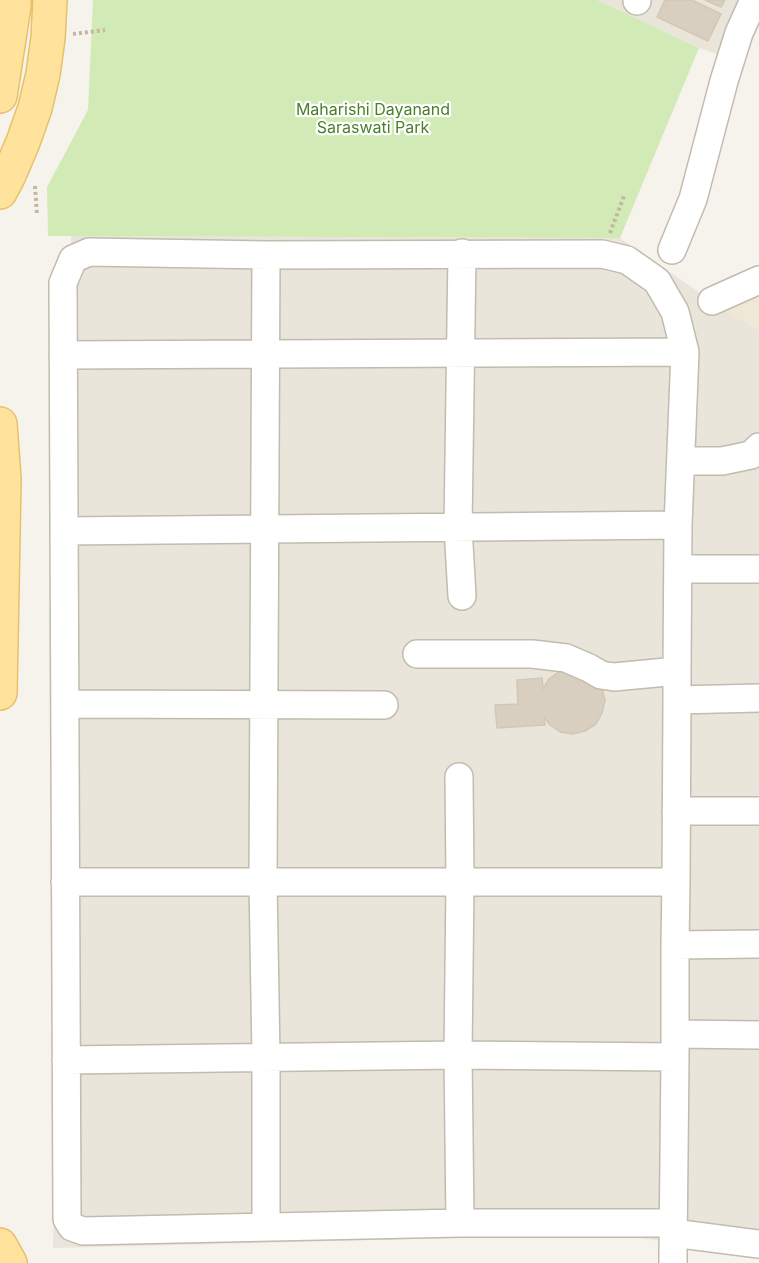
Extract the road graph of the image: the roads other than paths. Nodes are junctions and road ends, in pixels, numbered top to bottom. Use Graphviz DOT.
graph roads {
  1 [pos="14,0"];
  2 [pos="50,0"];
  3 [pos="754,0"];
  4 [pos="0,96"];
  5 [pos="0,192"];
  6 [pos="672,250"];
  7 [pos="462,253"];
  8 [pos="266,255"];
  9 [pos="759,280"];
  10 [pos="712,301"];
  11 [pos="685,352"];
  12 [pos="460,353"];
  13 [pos="266,354"];
  14 [pos="63,355"];
  15 [pos="0,424"];
  16 [pos="759,447"];
  17 [pos="681,461"];
  18 [pos="678,525"];
  19 [pos="458,527"];
  20 [pos="265,529"];
  21 [pos="64,531"];
  22 [pos="678,569"];
  23 [pos="759,569"];
  24 [pos="462,596"];
  25 [pos="417,654"];
  26 [pos="677,671"];
  27 [pos="0,693"];
  28 [pos="759,698"];
  29 [pos="677,700"];
  30 [pos="64,704"];
  31 [pos="264,705"];
  32 [pos="384,705"];
  33 [pos="459,777"];
  34 [pos="759,811"];
  35 [pos="676,812"];
  36 [pos="65,882"];
  37 [pos="262,882"];
  38 [pos="460,882"];
  39 [pos="676,882"];
  40 [pos="759,944"];
  41 [pos="675,945"];
  42 [pos="759,1035"];
  43 [pos="675,1046"];
  44 [pos="458,1055"];
  45 [pos="266,1057"];
  46 [pos="66,1060"];
  47 [pos="460,1223"];
  48 [pos="266,1227"];
  49 [pos="673,1228"];
  50 [pos="759,1244"];
  51 [pos="0,1245"];
  52 [pos="10,1263"];
  53 [pos="673,1263"];
  1 -- 4 [label="main road"];
  2 -- 5 [label="main road"];
  3 -- 6 [label="street"];
  7 -- 8 [label="street"];
  7 -- 11 [label="street"];
  7 -- 12 [label="street"];
  8 -- 13 [label="street"];
  8 -- 14 [label="street"];
  9 -- 10 [label="street"];
  11 -- 12 [label="street"];
  11 -- 17 [label="street"];
  12 -- 13 [label="street"];
  12 -- 19 [label="street"];
  13 -- 14 [label="street"];
  13 -- 20 [label="street"];
  14 -- 21 [label="street"];
  15 -- 27 [label="main road"];
  16 -- 17 [label="street"];
  17 -- 18 [label="street"];
  18 -- 19 [label="street"];
  18 -- 22 [label="street"];
  19 -- 20 [label="street"];
  19 -- 24 [label="street"];
  20 -- 21 [label="street"];
  20 -- 31 [label="street"];
  21 -- 30 [label="street"];
  22 -- 23 [label="street"];
  22 -- 26 [label="street"];
  25 -- 26 [label="street"];
  26 -- 29 [label="street"];
  28 -- 29 [label="street"];
  29 -- 35 [label="street"];
  30 -- 31 [label="street"];
  30 -- 36 [label="street"];
  31 -- 32 [label="street"];
  31 -- 37 [label="street"];
  33 -- 38 [label="street"];
  34 -- 35 [label="street"];
  35 -- 39 [label="street"];
  36 -- 37 [label="street"];
  36 -- 46 [label="street"];
  37 -- 38 [label="street"];
  37 -- 45 [label="street"];
  38 -- 39 [label="street"];
  38 -- 44 [label="street"];
  39 -- 41 [label="street"];
  40 -- 41 [label="street"];
  41 -- 43 [label="street"];
  42 -- 43 [label="street"];
  43 -- 44 [label="street"];
  43 -- 49 [label="street"];
  44 -- 45 [label="street"];
  44 -- 47 [label="street"];
  45 -- 46 [label="street"];
  45 -- 48 [label="street"];
  46 -- 48 [label="street"];
  47 -- 48 [label="street"];
  47 -- 49 [label="street"];
  49 -- 50 [label="street"];
  49 -- 53 [label="street"];
  51 -- 52 [label="main road"];
}
